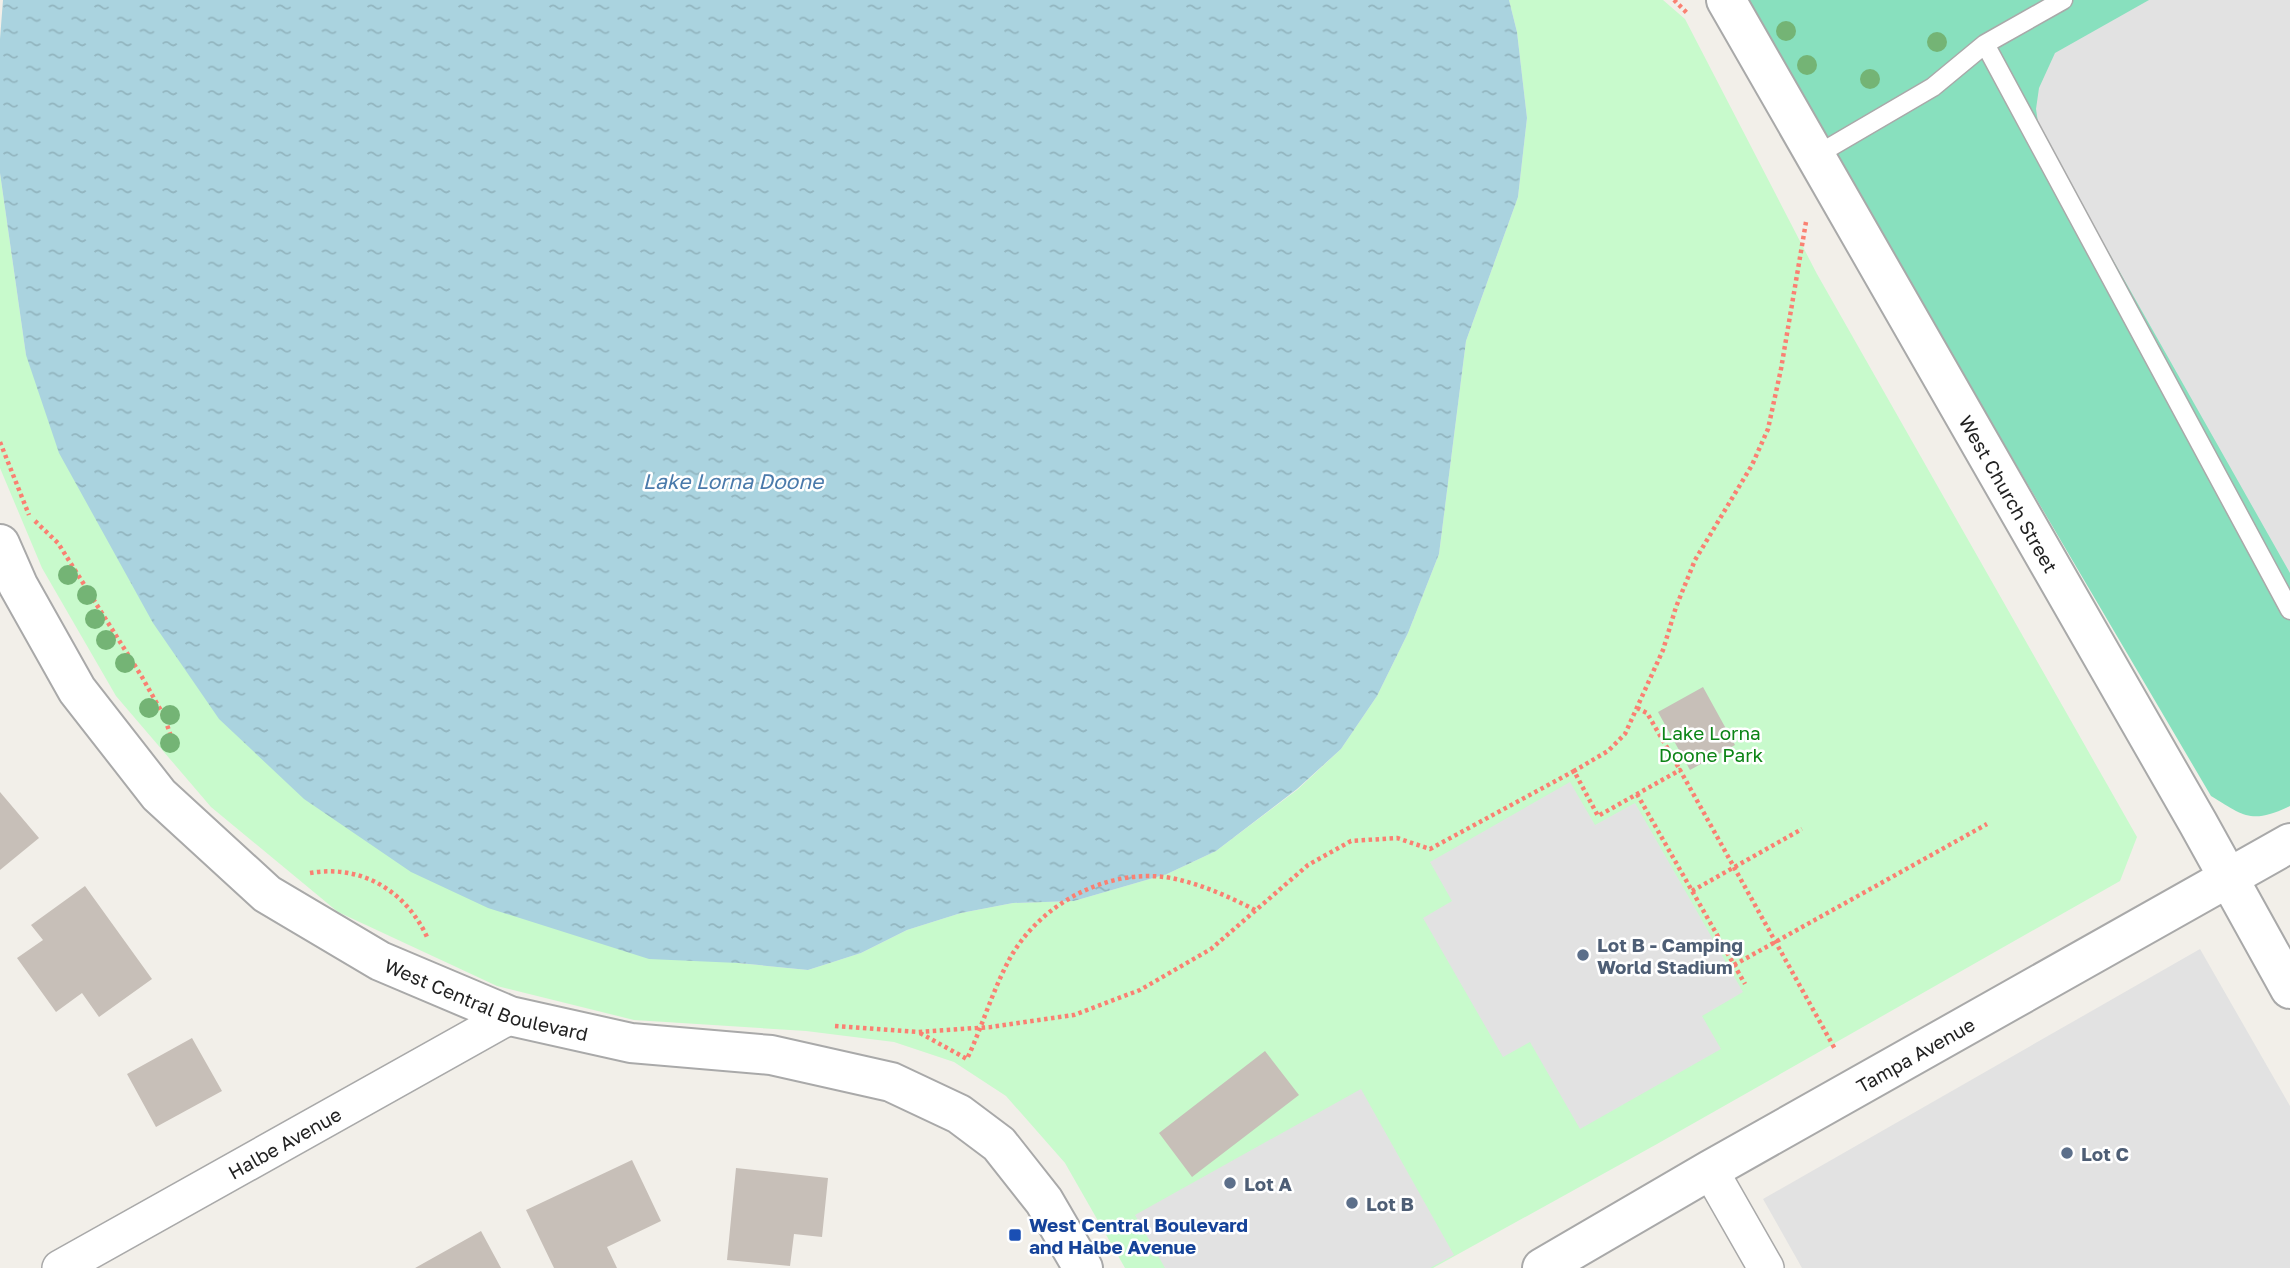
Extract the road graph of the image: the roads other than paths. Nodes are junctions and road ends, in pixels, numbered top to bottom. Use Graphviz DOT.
graph roads {
  1 [pos="1726,0"];
  2 [pos="2063,0"];
  3 [pos="1985,44"];
  4 [pos="1815,156"];
  5 [pos="0,544"];
  6 [pos="2290,610"];
  7 [pos="2290,843"];
  8 [pos="2229,879"];
  9 [pos="2290,989"];
  10 [pos="510,1016"];
  11 [pos="1710,1170"];
  12 [pos="60,1268"];
  13 [pos="1083,1268"];
  14 [pos="1542,1268"];
  15 [pos="1766,1268"];
  1 -- 4 [label="street, West Church Street"];
  2 -- 3 [label="lane"];
  3 -- 4 [label="lane"];
  3 -- 6 [label="lane"];
  4 -- 8 [label="street, West Church Street"];
  5 -- 10 [label="street, West Central Boulevard"];
  7 -- 8 [label="street, Tampa Avenue"];
  8 -- 9 [label="street, West Church Street"];
  8 -- 11 [label="street, Tampa Avenue"];
  10 -- 12 [label="street, Halbe Avenue"];
  10 -- 13 [label="street, West Central Boulevard"];
  11 -- 14 [label="street, Tampa Avenue"];
  11 -- 15 [label="street"];
}
